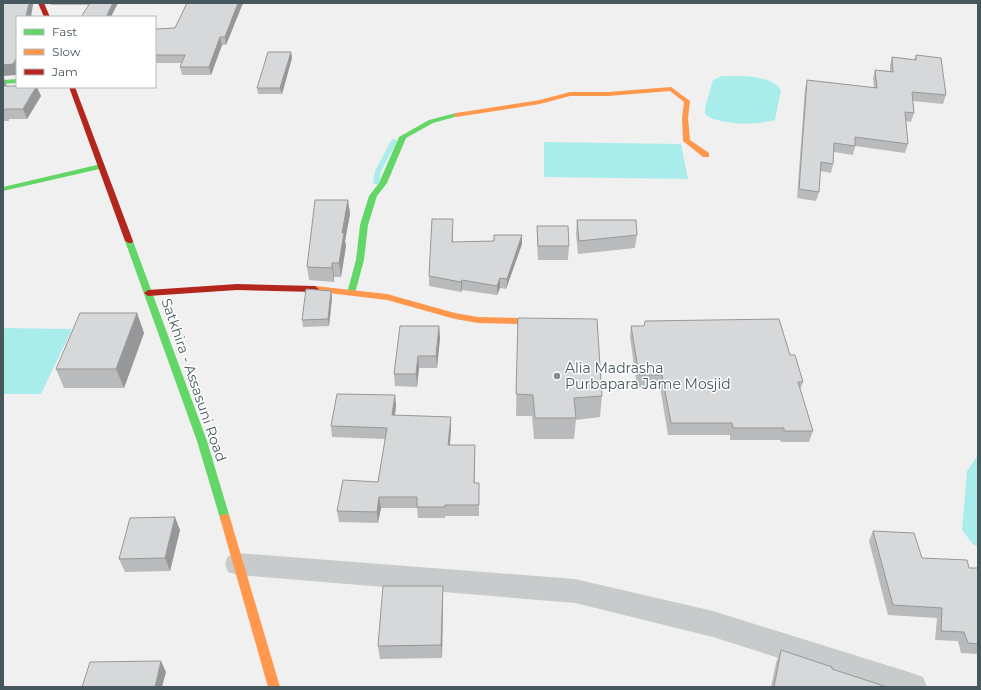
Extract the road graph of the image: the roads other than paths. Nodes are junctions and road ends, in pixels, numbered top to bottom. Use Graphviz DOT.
graph roads {
  1 [pos="42,3"];
  2 [pos="47,16"];
  3 [pos="16,81"];
  4 [pos="3,82"];
  5 [pos="72,88"];
  6 [pos="706,155"];
  7 [pos="101,166"];
  8 [pos="3,189"];
  9 [pos="148,293"];
  10 [pos="351,293"];
  11 [pos="518,321"];
  12 [pos="238,564"];
  13 [pos="274,687"];
  14 [pos="912,687"];
  1 -- 2 [label="main road"];
  3 -- 4 [label="main road"];
  5 -- 7 [label="main road, Satkhira - Assasuni Road"];
  6 -- 10 [label="main road"];
  7 -- 8 [label="main road"];
  7 -- 9 [label="main road, Satkhira - Assasuni Road"];
  9 -- 10 [label="main road"];
  9 -- 12 [label="main road, Satkhira - Assasuni Road"];
  10 -- 11 [label="main road"];
  12 -- 13 [label="main road, Satkhira - Assasuni Road"];
  12 -- 14 [label="street"];
}
